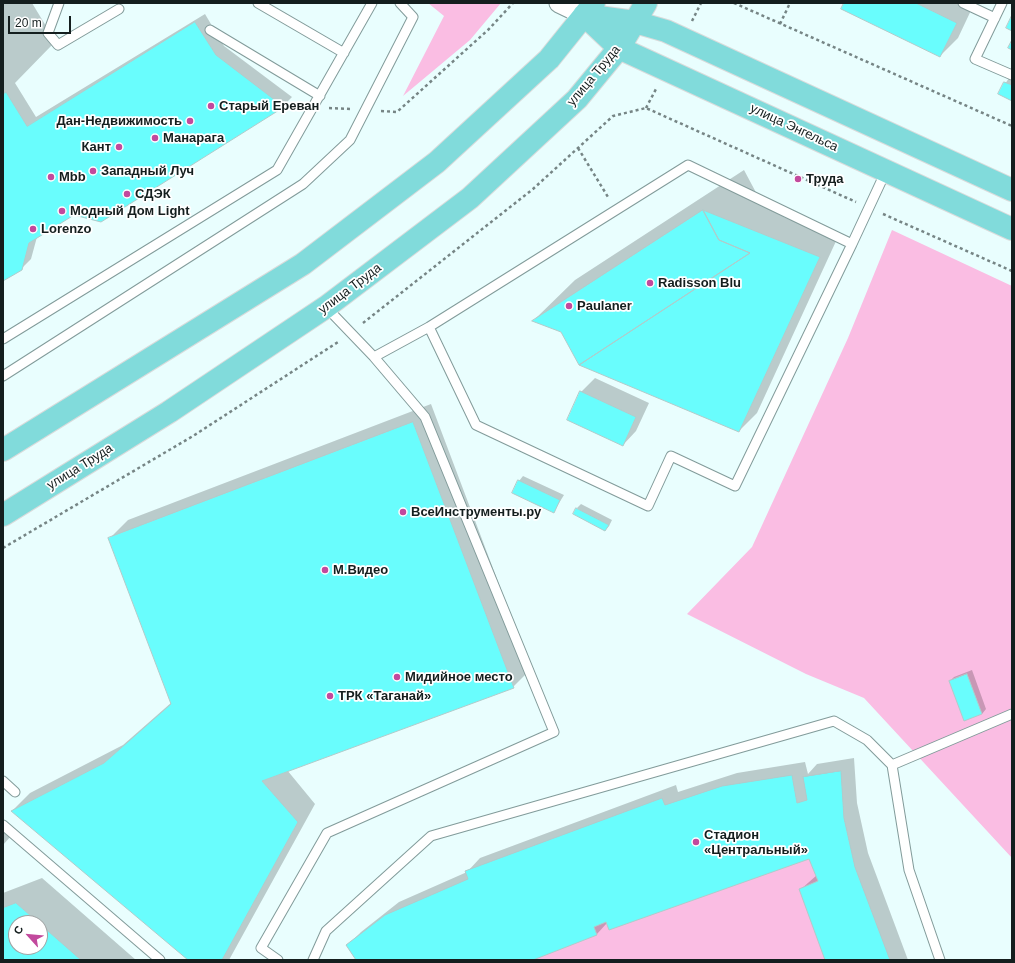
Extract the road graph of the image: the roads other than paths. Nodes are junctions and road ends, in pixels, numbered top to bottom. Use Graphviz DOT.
graph roads {
  1 [pos="59,3"];
  2 [pos="258,3"];
  3 [pos="400,3"];
  4 [pos="560,3"];
  5 [pos="646,3"];
  6 [pos="963,3"];
  7 [pos="1002,3"];
  8 [pos="370,4"];
  9 [pos="119,9"];
  10 [pos="589,9"];
  11 [pos="995,18"];
  12 [pos="635,22"];
  13 [pos="210,30"];
  14 [pos="619,48"];
  15 [pos="344,53"];
  16 [pos="1012,75"];
  17 [pos="320,96"];
  18 [pos="886,171"];
  19 [pos="1012,190"];
  20 [pos="1012,229"];
  21 [pos="852,244"];
  22 [pos="326,307"];
  23 [pos="429,327"];
  24 [pos="3,340"];
  25 [pos="374,357"];
  26 [pos="3,376"];
  27 [pos="4,447"];
  28 [pos="3,515"];
  29 [pos="1012,714"];
  30 [pos="892,766"];
  31 [pos="3,781"];
  32 [pos="15,792"];
  33 [pos="3,825"];
  34 [pos="160,960"];
  35 [pos="278,960"];
  36 [pos="313,960"];
  37 [pos="940,960"];
  1 -- 9 [label="lane"];
  2 -- 15 [label="lane"];
  3 -- 26 [label="lane"];
  4 -- 10 [label="street, улица Энгельса"];
  5 -- 12 [label="main road, улица Труда"];
  6 -- 11 [label="lane"];
  7 -- 11 [label="lane"];
  8 -- 15 [label="lane"];
  10 -- 12 [label="main road, улица Энгельса"];
  10 -- 14 [label="main road, улица Энгельса"];
  10 -- 27 [label="main road"];
  11 -- 16 [label="lane"];
  12 -- 14 [label="main road, улица Труда"];
  12 -- 19 [label="main road, улица Энгельса"];
  13 -- 17 [label="lane"];
  14 -- 18 [label="main road, улица Энгельса"];
  14 -- 22 [label="main road, улица Труда"];
  15 -- 17 [label="lane"];
  17 -- 24 [label="lane"];
  18 -- 20 [label="main road, улица Энгельса"];
  18 -- 21 [label="lane"];
  21 -- 23 [label="lane"];
  21 -- 23 [label="lane"];
  22 -- 25 [label="lane"];
  22 -- 28 [label="main road, улица Труда"];
  23 -- 25 [label="lane"];
  25 -- 35 [label="lane"];
  29 -- 30 [label="lane"];
  30 -- 36 [label="lane"];
  30 -- 37 [label="lane"];
  31 -- 32 [label="lane"];
  33 -- 34 [label="lane"];
}
